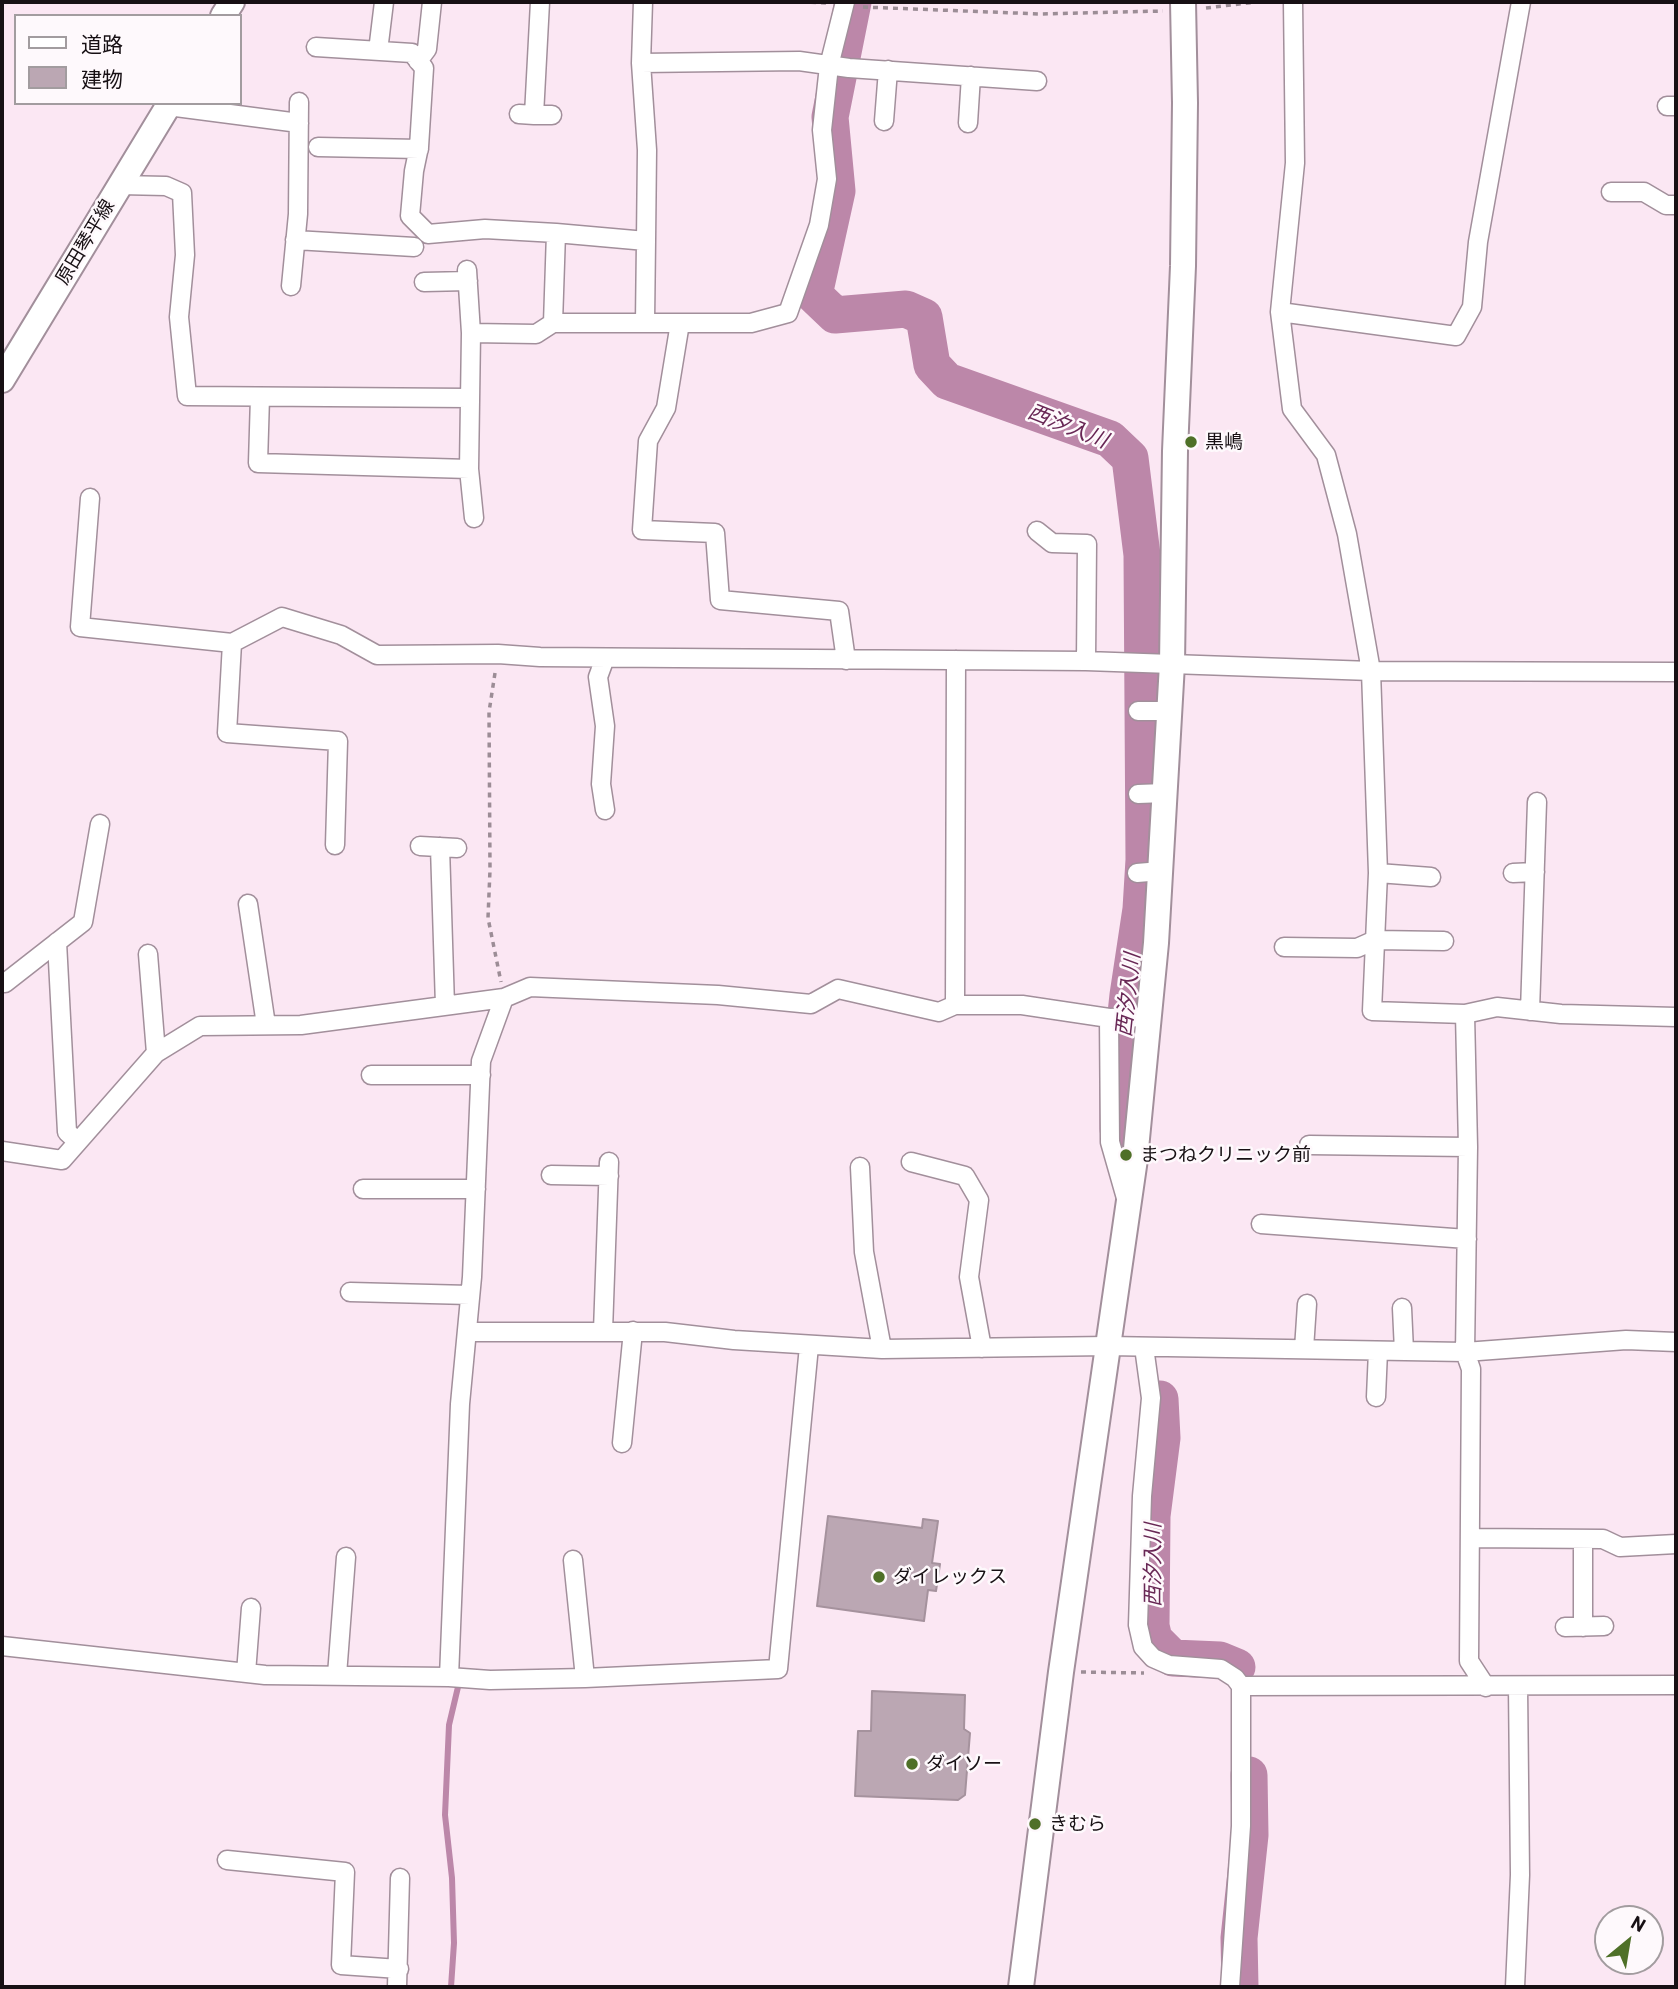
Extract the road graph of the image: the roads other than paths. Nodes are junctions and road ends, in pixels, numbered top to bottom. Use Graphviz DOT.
graph roads {
  1 [pos="384,2"];
  2 [pos="432,2"];
  3 [pos="540,2"];
  4 [pos="643,2"];
  5 [pos="1293,2"];
  6 [pos="1521,2"];
  7 [pos="850,4"];
  8 [pos="1183,6"];
  9 [pos="317,47"];
  10 [pos="378,51"];
  11 [pos="418,61"];
  12 [pos="641,63"];
  13 [pos="836,67"];
  14 [pos="888,70"];
  15 [pos="971,76"];
  16 [pos="1037,81"];
  17 [pos="299,102"];
  18 [pos="168,105"];
  19 [pos="176,105"];
  20 [pos="535,115"];
  21 [pos="884,121"];
  22 [pos="299,123"];
  23 [pos="968,123"];
  24 [pos="318,147"];
  25 [pos="418,149"];
  26 [pos="120,186"];
  27 [pos="1611,192"];
  28 [pos="1676,205"];
  29 [pos="556,233"];
  30 [pos="295,240"];
  31 [pos="646,241"];
  32 [pos="414,247"];
  33 [pos="424,282"];
  34 [pos="291,286"];
  35 [pos="1280,312"];
  36 [pos="645,322"];
  37 [pos="553,323"];
  38 [pos="680,323"];
  39 [pos="471,333"];
  40 [pos="2,380"];
  41 [pos="260,397"];
  42 [pos="469,398"];
  43 [pos="469,469"];
  44 [pos="90,498"];
  45 [pos="474,518"];
  46 [pos="1037,531"];
  47 [pos="232,643"];
  48 [pos="605,658"];
  49 [pos="846,660"];
  50 [pos="956,660"];
  51 [pos="1086,661"];
  52 [pos="1153,663"];
  53 [pos="1371,671"];
  54 [pos="1676,672"];
  55 [pos="1537,802"];
  56 [pos="606,810"];
  57 [pos="100,824"];
  58 [pos="335,845"];
  59 [pos="420,846"];
  60 [pos="1535,872"];
  61 [pos="1378,873"];
  62 [pos="1513,873"];
  63 [pos="1431,877"];
  64 [pos="248,904"];
  65 [pos="1375,940"];
  66 [pos="1444,941"];
  67 [pos="57,942"];
  68 [pos="1284,947"];
  69 [pos="148,954"];
  70 [pos="2,983"];
  71 [pos="504,998"];
  72 [pos="955,1005"];
  73 [pos="445,1006"];
  74 [pos="1530,1011"];
  75 [pos="1465,1014"];
  76 [pos="1676,1017"];
  77 [pos="1113,1018"];
  78 [pos="1144,1018"];
  79 [pos="265,1026"];
  80 [pos="156,1053"];
  81 [pos="481,1075"];
  82 [pos="371,1076"];
  83 [pos="78,1142"];
  84 [pos="1309,1145"];
  85 [pos="1468,1147"];
  86 [pos="2,1152"];
  87 [pos="911,1162"];
  88 [pos="859,1167"];
  89 [pos="551,1175"];
  90 [pos="363,1189"];
  91 [pos="476,1189"];
  92 [pos="1128,1208"];
  93 [pos="1261,1224"];
  94 [pos="1467,1239"];
  95 [pos="350,1292"];
  96 [pos="470,1295"];
  97 [pos="1307,1304"];
  98 [pos="1402,1308"];
  99 [pos="603,1331"];
  100 [pos="633,1331"];
  101 [pos="468,1332"];
  102 [pos="1676,1342"];
  103 [pos="809,1346"];
  104 [pos="1108,1346"];
  105 [pos="1144,1347"];
  106 [pos="982,1348"];
  107 [pos="882,1349"];
  108 [pos="1304,1349"];
  109 [pos="1378,1350"];
  110 [pos="1404,1351"];
  111 [pos="1465,1352"];
  112 [pos="1376,1397"];
  113 [pos="622,1443"];
  114 [pos="1472,1538"];
  115 [pos="1583,1539"];
  116 [pos="1676,1544"];
  117 [pos="346,1557"];
  118 [pos="573,1560"];
  119 [pos="251,1608"];
  120 [pos="1604,1626"];
  121 [pos="2,1646"];
  122 [pos="246,1673"];
  123 [pos="337,1675"];
  124 [pos="449,1677"];
  125 [pos="585,1678"];
  126 [pos="1676,1685"];
  127 [pos="1241,1686"];
  128 [pos="1486,1686"];
  129 [pos="1518,1686"];
  130 [pos="227,1860"];
  131 [pos="400,1878"];
  132 [pos="399,1969"];
  133 [pos="397,1987"];
  134 [pos="1021,1987"];
  135 [pos="1230,1987"];
  136 [pos="1514,1987"];
  1 -- 10 [label="street"];
  2 -- 11 [label="street"];
  3 -- 20 [label="street"];
  4 -- 12 [label="street"];
  5 -- 35 [label="street"];
  6 -- 35 [label="street"];
  7 -- 13 [label="street"];
  8 -- 52 [label="street"];
  9 -- 10 [label="street"];
  10 -- 11 [label="street"];
  11 -- 25 [label="street"];
  12 -- 13 [label="street"];
  12 -- 31 [label="street"];
  13 -- 14 [label="street"];
  13 -- 38 [label="street"];
  14 -- 15 [label="street"];
  14 -- 21 [label="street"];
  15 -- 16 [label="street"];
  15 -- 23 [label="street"];
  17 -- 22 [label="street"];
  18 -- 26 [label="street, 原田琴平線"];
  19 -- 22 [label="street"];
  22 -- 30 [label="street"];
  24 -- 25 [label="street"];
  25 -- 29 [label="street"];
  26 -- 40 [label="street, 原田琴平線"];
  26 -- 41 [label="street"];
  27 -- 28 [label="street"];
  29 -- 31 [label="street"];
  29 -- 37 [label="street"];
  30 -- 32 [label="street"];
  30 -- 34 [label="street"];
  31 -- 36 [label="street"];
  33 -- 39 [label="street"];
  35 -- 53 [label="street"];
  36 -- 37 [label="street"];
  36 -- 38 [label="street"];
  37 -- 39 [label="street"];
  38 -- 49 [label="street"];
  39 -- 42 [label="street"];
  41 -- 42 [label="street"];
  41 -- 43 [label="street"];
  42 -- 43 [label="street"];
  43 -- 45 [label="street"];
  44 -- 47 [label="street"];
  46 -- 51 [label="street"];
  47 -- 48 [label="street"];
  47 -- 58 [label="street"];
  48 -- 49 [label="street"];
  48 -- 56 [label="street"];
  49 -- 50 [label="street"];
  50 -- 51 [label="street"];
  50 -- 72 [label="street"];
  51 -- 52 [label="street"];
  52 -- 53 [label="street"];
  52 -- 78 [label="street"];
  53 -- 54 [label="street"];
  53 -- 61 [label="street"];
  55 -- 60 [label="street"];
  57 -- 67 [label="street"];
  59 -- 73 [label="street"];
  60 -- 62 [label="street"];
  60 -- 74 [label="street"];
  61 -- 63 [label="street"];
  61 -- 65 [label="street"];
  64 -- 79 [label="street"];
  65 -- 66 [label="street"];
  65 -- 68 [label="street"];
  65 -- 75 [label="street"];
  67 -- 70 [label="street"];
  67 -- 83 [label="street"];
  69 -- 80 [label="street"];
  71 -- 72 [label="street"];
  71 -- 73 [label="street"];
  71 -- 81 [label="street"];
  72 -- 77 [label="street"];
  73 -- 79 [label="street"];
  74 -- 75 [label="street"];
  74 -- 76 [label="street"];
  75 -- 85 [label="street"];
  77 -- 78 [label="street"];
  77 -- 92 [label="street"];
  78 -- 92 [label="street"];
  79 -- 80 [label="street"];
  80 -- 83 [label="street"];
  81 -- 82 [label="street"];
  81 -- 91 [label="street"];
  83 -- 86 [label="street"];
  84 -- 85 [label="street"];
  85 -- 94 [label="street"];
  87 -- 106 [label="street"];
  88 -- 107 [label="street"];
  89 -- 99 [label="street"];
  90 -- 91 [label="street"];
  91 -- 96 [label="street"];
  92 -- 104 [label="street"];
  93 -- 94 [label="street"];
  94 -- 111 [label="street"];
  95 -- 96 [label="street"];
  96 -- 101 [label="street"];
  97 -- 108 [label="street"];
  98 -- 110 [label="street"];
  99 -- 100 [label="street"];
  99 -- 101 [label="street"];
  100 -- 103 [label="street"];
  100 -- 113 [label="street"];
  101 -- 124 [label="street"];
  102 -- 111 [label="street"];
  103 -- 107 [label="street"];
  103 -- 125 [label="street"];
  104 -- 105 [label="street"];
  104 -- 106 [label="street"];
  104 -- 134 [label="street"];
  105 -- 108 [label="street"];
  105 -- 127 [label="street"];
  106 -- 107 [label="street"];
  108 -- 109 [label="street"];
  109 -- 110 [label="street"];
  109 -- 112 [label="street"];
  110 -- 111 [label="street"];
  111 -- 114 [label="street"];
  114 -- 115 [label="street"];
  114 -- 128 [label="street"];
  115 -- 116 [label="street"];
  115 -- 120 [label="street"];
  117 -- 123 [label="street"];
  118 -- 125 [label="street"];
  119 -- 122 [label="street"];
  121 -- 122 [label="street"];
  122 -- 123 [label="street"];
  123 -- 124 [label="street"];
  124 -- 125 [label="street"];
  126 -- 129 [label="street"];
  127 -- 128 [label="street"];
  127 -- 135 [label="street"];
  128 -- 129 [label="street"];
  129 -- 136 [label="street"];
  130 -- 132 [label="street"];
  131 -- 132 [label="street"];
  132 -- 133 [label="street"];
}
